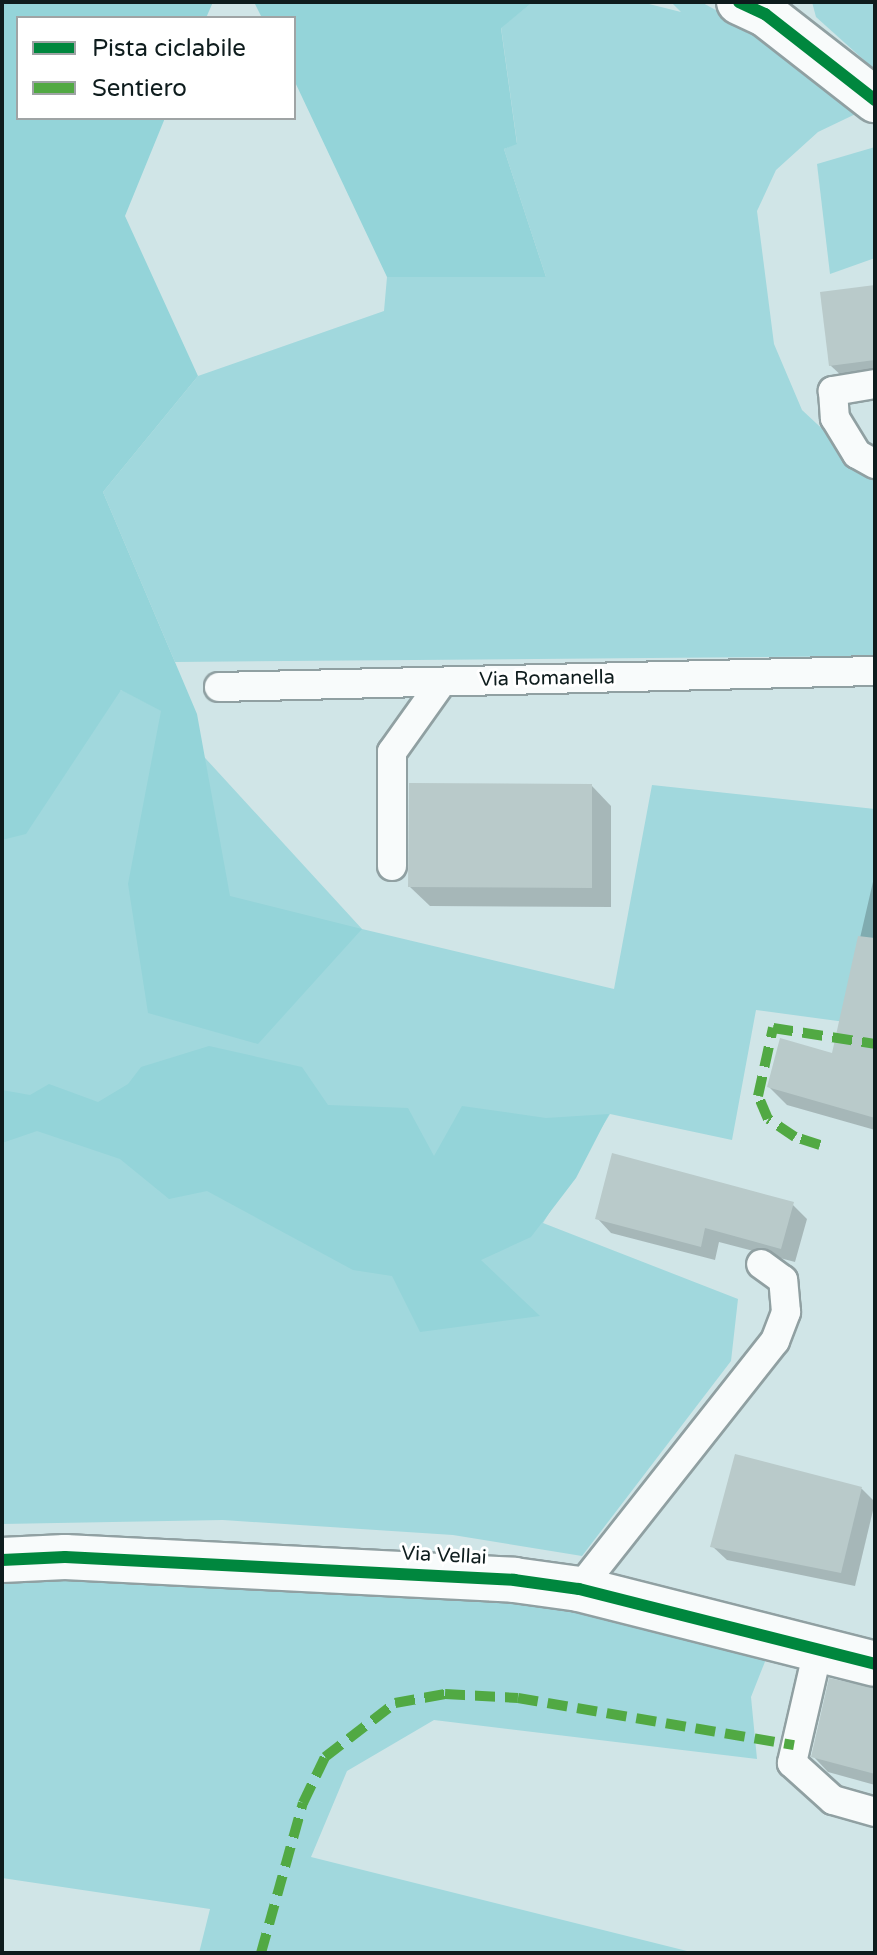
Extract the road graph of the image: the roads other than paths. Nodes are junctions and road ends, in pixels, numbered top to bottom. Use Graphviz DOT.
graph roads {
  1 [pos="739,2"];
  2 [pos="875,100"];
  3 [pos="875,384"];
  4 [pos="875,464"];
  5 [pos="875,671"];
  6 [pos="442,682"];
  7 [pos="219,687"];
  8 [pos="392,866"];
  9 [pos="761,1264"];
  10 [pos="2,1560"];
  11 [pos="579,1589"];
  12 [pos="818,1650"];
  13 [pos="875,1664"];
  14 [pos="875,1812"];
  1 -- 2 [label="street"];
  3 -- 4 [label="lane"];
  5 -- 6 [label="lane, Via Romanella"];
  6 -- 7 [label="lane, Via Romanella"];
  6 -- 8 [label="lane"];
  9 -- 11 [label="lane"];
  10 -- 11 [label="street, Via Vellai"];
  11 -- 12 [label="street, Via Vellai"];
  12 -- 13 [label="street, Via Vellai"];
  12 -- 14 [label="lane"];
}
